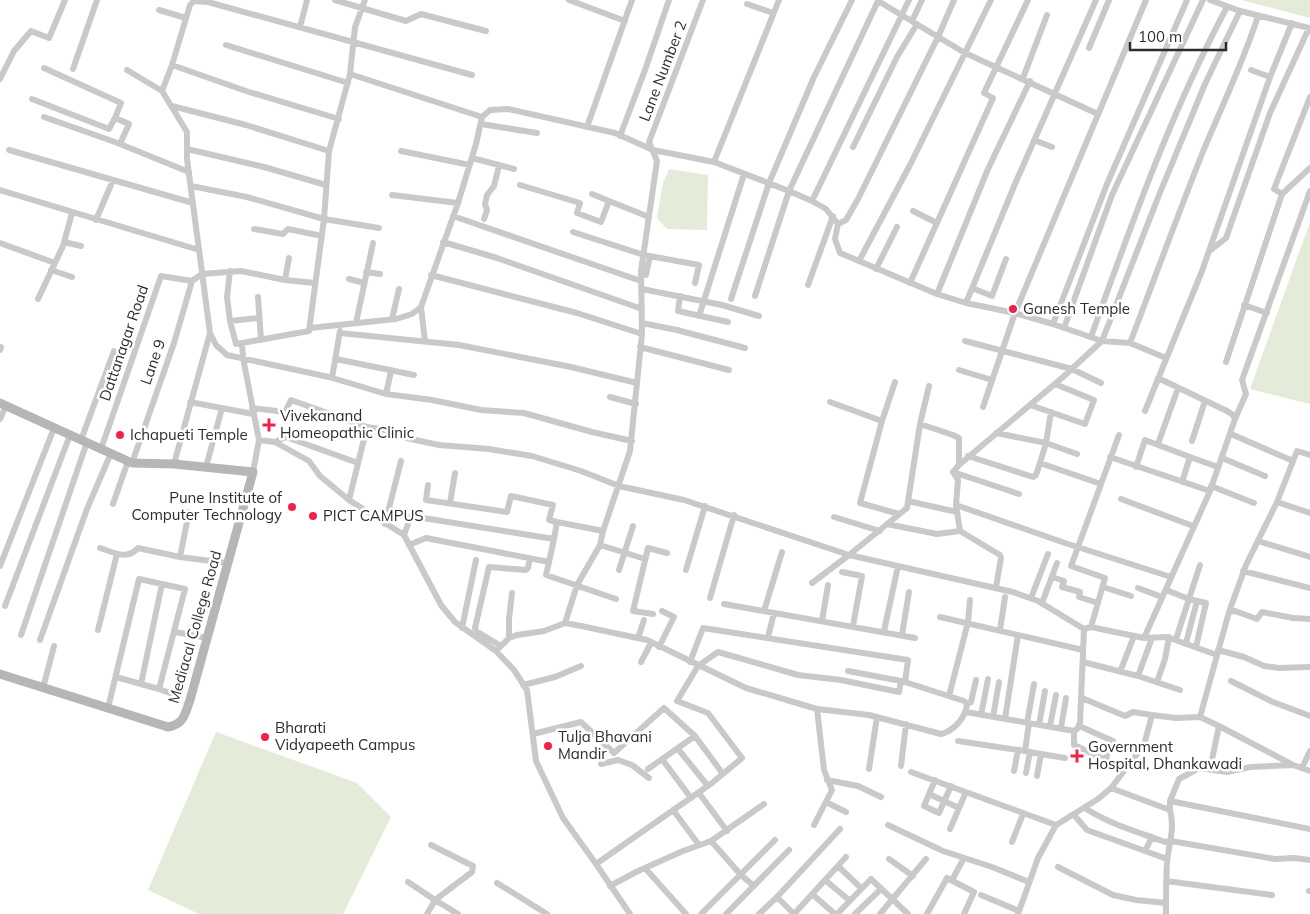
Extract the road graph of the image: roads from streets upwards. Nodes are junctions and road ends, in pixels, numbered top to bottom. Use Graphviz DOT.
graph roads {
  1 [pos="65,0"];
  2 [pos="97,0"];
  3 [pos="307,0"];
  4 [pos="335,0"];
  5 [pos="365,0"];
  6 [pos="569,0"];
  7 [pos="632,0"];
  8 [pos="669,0"];
  9 [pos="703,0"];
  10 [pos="779,0"];
  11 [pos="852,0"];
  12 [pos="877,0"];
  13 [pos="909,0"];
  14 [pos="922,0"];
  15 [pos="954,0"];
  16 [pos="991,0"];
  17 [pos="1028,0"];
  18 [pos="1096,0"];
  19 [pos="1109,0"];
  20 [pos="1146,0"];
  21 [pos="1187,0"];
  22 [pos="1203,0"];
  23 [pos="1210,0"];
  24 [pos="747,4"];
  25 [pos="1227,6"];
  26 [pos="362,9"];
  27 [pos="159,10"];
  28 [pos="1240,11"];
  29 [pos="773,13"];
  30 [pos="901,15"];
  31 [pos="1047,15"];
  32 [pos="1258,16"];
  33 [pos="186,18"];
  34 [pos="624,21"];
  35 [pos="914,23"];
  36 [pos="1292,23"];
  37 [pos="1310,27"];
  38 [pos="300,28"];
  39 [pos="486,31"];
  40 [pos="938,37"];
  41 [pos="354,42"];
  42 [pos="226,45"];
  43 [pos="1088,48"];
  44 [pos="965,53"];
  45 [pos="172,65"];
  46 [pos="996,66"];
  47 [pos="44,68"];
  48 [pos="73,69"];
  49 [pos="127,70"];
  50 [pos="1251,70"];
  51 [pos="350,74"];
  52 [pos="472,75"];
  53 [pos="1270,77"];
  54 [pos="1023,78"];
  55 [pos="0,79"];
  56 [pos="1030,81"];
  57 [pos="348,83"];
  58 [pos="162,91"];
  59 [pos="1055,93"];
  60 [pos="1310,97"];
  61 [pos="32,99"];
  62 [pos="172,106"];
  63 [pos="1098,114"];
  64 [pos="44,117"];
  65 [pos="115,118"];
  66 [pos="338,118"];
  67 [pos="481,120"];
  68 [pos="587,127"];
  69 [pos="537,133"];
  70 [pos="620,136"];
  71 [pos="1034,140"];
  72 [pos="120,144"];
  73 [pos="853,147"];
  74 [pos="1052,147"];
  75 [pos="187,149"];
  76 [pos="9,150"];
  77 [pos="653,150"];
  78 [pos="329,151"];
  79 [pos="401,151"];
  80 [pos="471,162"];
  81 [pos="714,162"];
  82 [pos="499,166"];
  83 [pos="1310,168"];
  84 [pos="514,169"];
  85 [pos="189,172"];
  86 [pos="744,174"];
  87 [pos="113,180"];
  88 [pos="769,183"];
  89 [pos="326,185"];
  90 [pos="520,185"];
  91 [pos="191,186"];
  92 [pos="0,190"];
  93 [pos="789,191"];
  94 [pos="1310,191"];
  95 [pos="592,194"];
  96 [pos="1282,194"];
  97 [pos="392,195"];
  98 [pos="609,201"];
  99 [pos="812,201"];
  100 [pos="193,203"];
  101 [pos="458,203"];
  102 [pos="913,211"];
  103 [pos="72,212"];
  104 [pos="453,216"];
  105 [pos="833,216"];
  106 [pos="649,217"];
  107 [pos="324,219"];
  108 [pos="484,219"];
  109 [pos="96,220"];
  110 [pos="937,223"];
  111 [pos="838,224"];
  112 [pos="898,227"];
  113 [pos="379,228"];
  114 [pos="254,229"];
  115 [pos="573,232"];
  116 [pos="322,236"];
  117 [pos="64,242"];
  118 [pos="443,242"];
  119 [pos="0,243"];
  120 [pos="373,243"];
  121 [pos="81,246"];
  122 [pos="199,250"];
  123 [pos="1209,251"];
  124 [pos="647,256"];
  125 [pos="289,258"];
  126 [pos="1006,259"];
  127 [pos="55,262"];
  128 [pos="859,262"];
  129 [pos="876,269"];
  130 [pos="51,270"];
  131 [pos="230,271"];
  132 [pos="366,272"];
  133 [pos="202,274"];
  134 [pos="380,274"];
  135 [pos="431,275"];
  136 [pos="72,277"];
  137 [pos="644,278"];
  138 [pos="349,279"];
  139 [pos="285,280"];
  140 [pos="192,281"];
  141 [pos="315,282"];
  142 [pos="364,283"];
  143 [pos="695,283"];
  144 [pos="910,283"];
  145 [pos="808,285"];
  146 [pos="972,288"];
  147 [pos="399,289"];
  148 [pos="642,289"];
  149 [pos="937,294"];
  150 [pos="680,296"];
  151 [pos="755,296"];
  152 [pos="258,297"];
  153 [pos="38,299"];
  154 [pos="732,299"];
  155 [pos="704,301"];
  156 [pos="966,303"];
  157 [pos="1244,305"];
  158 [pos="421,307"];
  159 [pos="642,309"];
  160 [pos="1267,313"];
  161 [pos="1015,314"];
  162 [pos="699,316"];
  163 [pos="759,316"];
  164 [pos="259,318"];
  165 [pos="392,319"];
  166 [pos="230,321"];
  167 [pos="728,322"];
  168 [pos="356,323"];
  169 [pos="642,323"];
  170 [pos="1053,324"];
  171 [pos="341,325"];
  172 [pos="310,328"];
  173 [pos="1064,328"];
  174 [pos="210,333"];
  175 [pos="340,333"];
  176 [pos="642,334"];
  177 [pos="1091,337"];
  178 [pos="261,340"];
  179 [pos="425,341"];
  180 [pos="965,341"];
  181 [pos="1102,341"];
  182 [pos="242,343"];
  183 [pos="1130,344"];
  184 [pos="640,347"];
  185 [pos="745,348"];
  186 [pos="114,351"];
  187 [pos="1001,352"];
  188 [pos="243,358"];
  189 [pos="1166,358"];
  190 [pos="336,359"];
  191 [pos="1226,362"];
  192 [pos="1072,369"];
  193 [pos="729,370"];
  194 [pos="959,370"];
  195 [pos="391,371"];
  196 [pos="414,375"];
  197 [pos="332,378"];
  198 [pos="1158,378"];
  199 [pos="992,380"];
  200 [pos="895,382"];
  201 [pos="637,383"];
  202 [pos="1101,383"];
  203 [pos="1055,384"];
  204 [pos="929,386"];
  205 [pos="1178,388"];
  206 [pos="386,394"];
  207 [pos="610,397"];
  208 [pos="1205,401"];
  209 [pos="190,402"];
  210 [pos="830,402"];
  211 [pos="636,404"];
  212 [pos="3,405"];
  213 [pos="1030,405"];
  214 [pos="983,407"];
  215 [pos="222,408"];
  216 [pos="253,411"];
  217 [pos="1144,411"];
  218 [pos="1051,412"];
  219 [pos="0,418"];
  220 [pos="1235,419"];
  221 [pos="882,421"];
  222 [pos="920,424"];
  223 [pos="367,427"];
  224 [pos="54,428"];
  225 [pos="996,433"];
  226 [pos="1230,434"];
  227 [pos="70,435"];
  228 [pos="1118,435"];
  229 [pos="259,440"];
  230 [pos="84,441"];
  231 [pos="632,441"];
  232 [pos="1192,441"];
  233 [pos="275,442"];
  234 [pos="1046,443"];
  235 [pos="1158,444"];
  236 [pos="101,449"];
  237 [pos="111,453"];
  238 [pos="1077,454"];
  239 [pos="1310,455"];
  240 [pos="968,456"];
  241 [pos="1190,457"];
  242 [pos="1110,458"];
  243 [pos="1222,458"];
  244 [pos="401,461"];
  245 [pos="1293,461"];
  246 [pos="130,462"];
  247 [pos="358,463"];
  248 [pos="1040,463"];
  249 [pos="174,464"];
  250 [pos="959,465"];
  251 [pos="1136,466"];
  252 [pos="206,467"];
  253 [pos="1218,467"];
  254 [pos="253,472"];
  255 [pos="953,472"];
  256 [pos="455,473"];
  257 [pos="1265,476"];
  258 [pos="1182,482"];
  259 [pos="1101,484"];
  260 [pos="428,485"];
  261 [pos="619,486"];
  262 [pos="1210,488"];
  263 [pos="1019,494"];
  264 [pos="1121,499"];
  265 [pos="349,500"];
  266 [pos="908,501"];
  267 [pos="1277,502"];
  268 [pos="450,503"];
  269 [pos="1254,503"];
  270 [pos="113,504"];
  271 [pos="705,506"];
  272 [pos="956,509"];
  273 [pos="189,512"];
  274 [pos="1310,513"];
  275 [pos="900,514"];
  276 [pos="734,515"];
  277 [pos="834,517"];
  278 [pos="557,522"];
  279 [pos="385,524"];
  280 [pos="887,524"];
  281 [pos="633,526"];
  282 [pos="1193,526"];
  283 [pos="603,531"];
  284 [pos="880,531"];
  285 [pos="960,531"];
  286 [pos="404,535"];
  287 [pos="554,539"];
  288 [pos="1258,540"];
  289 [pos="409,545"];
  290 [pos="600,545"];
  291 [pos="1078,547"];
  292 [pos="100,548"];
  293 [pos="624,552"];
  294 [pos="782,552"];
  295 [pos="667,553"];
  296 [pos="118,554"];
  297 [pos="1048,554"];
  298 [pos="849,555"];
  299 [pos="180,557"];
  300 [pos="1310,557"];
  301 [pos="530,558"];
  302 [pos="645,559"];
  303 [pos="476,560"];
  304 [pos="549,562"];
  305 [pos="227,563"];
  306 [pos="1056,563"];
  307 [pos="1200,565"];
  308 [pos="0,566"];
  309 [pos="898,566"];
  310 [pos="619,570"];
  311 [pos="686,570"];
  312 [pos="1244,571"];
  313 [pos="842,572"];
  314 [pos="1052,577"];
  315 [pos="1171,577"];
  316 [pos="812,583"];
  317 [pos="162,584"];
  318 [pos="577,585"];
  319 [pos="828,586"];
  320 [pos="996,587"];
  321 [pos="1103,588"];
  322 [pos="1138,588"];
  323 [pos="1310,588"];
  324 [pos="1166,590"];
  325 [pos="909,592"];
  326 [pos="512,594"];
  327 [pos="1130,596"];
  328 [pos="1005,597"];
  329 [pos="1162,597"];
  330 [pos="710,598"];
  331 [pos="1031,598"];
  332 [pos="616,599"];
  333 [pos="1189,599"];
  334 [pos="970,600"];
  335 [pos="1197,601"];
  336 [pos="1042,603"];
  337 [pos="1098,603"];
  338 [pos="724,604"];
  339 [pos="5,606"];
  340 [pos="662,611"];
  341 [pos="764,611"];
  342 [pos="1229,612"];
  343 [pos="774,613"];
  344 [pos="653,614"];
  345 [pos="940,616"];
  346 [pos="1310,619"];
  347 [pos="644,620"];
  348 [pos="822,621"];
  349 [pos="968,622"];
  350 [pos="565,623"];
  351 [pos="853,626"];
  352 [pos="1092,627"];
  353 [pos="462,628"];
  354 [pos="1084,629"];
  355 [pos="98,630"];
  356 [pos="1000,630"];
  357 [pos="884,631"];
  358 [pos="175,633"];
  359 [pos="20,635"];
  360 [pos="902,635"];
  361 [pos="1018,635"];
  362 [pos="1134,636"];
  363 [pos="768,637"];
  364 [pos="510,638"];
  365 [pos="638,638"];
  366 [pos="915,638"];
  367 [pos="1148,638"];
  368 [pos="1172,638"];
  369 [pos="40,640"];
  370 [pos="206,640"];
  371 [pos="651,643"];
  372 [pos="1186,643"];
  373 [pos="54,646"];
  374 [pos="502,646"];
  375 [pos="659,647"];
  376 [pos="1196,647"];
  377 [pos="1083,650"];
  378 [pos="496,651"];
  379 [pos="1218,652"];
  380 [pos="641,662"];
  381 [pos="690,662"];
  382 [pos="1083,662"];
  383 [pos="581,666"];
  384 [pos="698,666"];
  385 [pos="1310,667"];
  386 [pos="848,671"];
  387 [pos="1120,672"];
  388 [pos="0,674"];
  389 [pos="1138,676"];
  390 [pos="116,678"];
  391 [pos="988,679"];
  392 [pos="976,680"];
  393 [pos="1231,681"];
  394 [pos="903,682"];
  395 [pos="999,682"];
  396 [pos="1157,682"];
  397 [pos="141,684"];
  398 [pos="1034,684"];
  399 [pos="523,685"];
  400 [pos="43,688"];
  401 [pos="159,689"];
  402 [pos="1180,690"];
  403 [pos="1045,691"];
  404 [pos="1056,695"];
  405 [pos="178,696"];
  406 [pos="949,696"];
  407 [pos="1066,698"];
  408 [pos="1082,698"];
  409 [pos="967,704"];
  410 [pos="108,708"];
  411 [pos="817,708"];
  412 [pos="966,712"];
  413 [pos="981,715"];
  414 [pos="1152,715"];
  415 [pos="1310,716"];
  416 [pos="877,717"];
  417 [pos="993,717"];
  418 [pos="1200,717"];
  419 [pos="1005,719"];
  420 [pos="1028,723"];
  421 [pos="906,724"];
  422 [pos="1039,724"];
  423 [pos="1050,726"];
  424 [pos="1219,726"];
  425 [pos="1061,728"];
  426 [pos="1076,728"];
  427 [pos="532,734"];
  428 [pos="695,736"];
  429 [pos="958,741"];
  430 [pos="678,749"];
  431 [pos="1024,751"];
  432 [pos="1310,751"];
  433 [pos="1041,754"];
  434 [pos="1065,758"];
  435 [pos="662,760"];
  436 [pos="1105,760"];
  437 [pos="602,764"];
  438 [pos="1293,764"];
  439 [pos="901,766"];
  440 [pos="1302,768"];
  441 [pos="648,769"];
  442 [pos="869,769"];
  443 [pos="1125,769"];
  444 [pos="1210,769"];
  445 [pos="1014,771"];
  446 [pos="911,772"];
  447 [pos="1310,772"];
  448 [pos="1026,773"];
  449 [pos="723,774"];
  450 [pos="1037,776"];
  451 [pos="649,778"];
  452 [pos="828,780"];
  453 [pos="935,780"];
  454 [pos="708,786"];
  455 [pos="951,786"];
  456 [pos="1111,788"];
  457 [pos="966,792"];
  458 [pos="698,793"];
  459 [pos="929,794"];
  460 [pos="881,797"];
  461 [pos="691,798"];
  462 [pos="944,801"];
  463 [pos="1170,801"];
  464 [pos="826,802"];
  465 [pos="764,804"];
  466 [pos="959,808"];
  467 [pos="1085,808"];
  468 [pos="673,810"];
  469 [pos="1170,810"];
  470 [pos="846,812"];
  471 [pos="1023,814"];
  472 [pos="1074,815"];
  473 [pos="814,825"];
  474 [pos="888,825"];
  475 [pos="1056,825"];
  476 [pos="840,829"];
  477 [pos="950,829"];
  478 [pos="1310,829"];
  479 [pos="727,831"];
  480 [pos="1152,837"];
  481 [pos="776,840"];
  482 [pos="711,841"];
  483 [pos="1171,841"];
  484 [pos="1012,842"];
  485 [pos="431,845"];
  486 [pos="699,845"];
  487 [pos="789,850"];
  488 [pos="1144,851"];
  489 [pos="846,857"];
  490 [pos="964,858"];
  491 [pos="889,859"];
  492 [pos="926,859"];
  493 [pos="1167,859"];
  494 [pos="1310,860"];
  495 [pos="596,864"];
  496 [pos="838,866"];
  497 [pos="1058,867"];
  498 [pos="645,868"];
  499 [pos="741,875"];
  500 [pos="913,876"];
  501 [pos="825,880"];
  502 [pos="952,880"];
  503 [pos="1166,880"];
  504 [pos="408,882"];
  505 [pos="496,882"];
  506 [pos="1029,882"];
  507 [pos="610,886"];
  508 [pos="754,886"];
  509 [pos="861,888"];
  510 [pos="881,888"];
  511 [pos="812,894"];
  512 [pos="981,895"];
  513 [pos="1272,895"];
  514 [pos="777,897"];
  515 [pos="435,900"];
  516 [pos="850,900"];
  517 [pos="893,900"];
  518 [pos="1166,903"];
  519 [pos="1018,912"];
  520 [pos="426,914"];
  521 [pos="458,914"];
  522 [pos="547,914"];
  523 [pos="630,914"];
  524 [pos="686,914"];
  525 [pos="701,914"];
  526 [pos="726,914"];
  527 [pos="759,914"];
  528 [pos="836,914"];
  529 [pos="855,914"];
  530 [pos="880,914"];
  531 [pos="908,914"];
  532 [pos="927,914"];
  533 [pos="964,914"];
  534 [pos="1166,914"];
  1 -- 55 [label="street"];
  2 -- 48 [label="street"];
  3 -- 38 [label="street"];
  4 -- 26 [label="street"];
  5 -- 26 [label="street"];
  6 -- 34 [label="street"];
  7 -- 34 [label="street"];
  8 -- 70 [label="street"];
  9 -- 77 [label="street, Lane Number 2"];
  10 -- 29 [label="street"];
  11 -- 88 [label="street"];
  12 -- 30 [label="street"];
  12 -- 93 [label="street"];
  13 -- 30 [label="street"];
  14 -- 35 [label="street"];
  15 -- 40 [label="street"];
  16 -- 44 [label="street"];
  17 -- 46 [label="street"];
  18 -- 59 [label="street"];
  19 -- 43 [label="street"];
  20 -- 63 [label="street"];
  21 -- 170 [label="street"];
  22 -- 173 [label="street"];
  23 -- 25 [label="street"];
  24 -- 29 [label="street"];
  25 -- 28 [label="street"];
  25 -- 177 [label="street"];
  26 -- 39 [label="street"];
  26 -- 41 [label="street"];
  27 -- 33 [label="street"];
  28 -- 32 [label="street"];
  28 -- 181 [label="street"];
  29 -- 81 [label="street"];
  30 -- 35 [label="street"];
  30 -- 99 [label="street"];
  31 -- 54 [label="street"];
  32 -- 36 [label="street"];
  32 -- 183 [label="street"];
  33 -- 38 [label="street"];
  33 -- 45 [label="street"];
  34 -- 68 [label="street"];
  35 -- 40 [label="street"];
  35 -- 73 [label="street"];
  36 -- 37 [label="street"];
  36 -- 53 [label="street"];
  37 -- 123 [label="street"];
  38 -- 41 [label="street"];
  40 -- 44 [label="street"];
  40 -- 111 [label="street"];
  41 -- 51 [label="street"];
  41 -- 52 [label="street"];
  42 -- 57 [label="street"];
  44 -- 46 [label="street"];
  44 -- 128 [label="street"];
  45 -- 58 [label="street"];
  45 -- 66 [label="street"];
  46 -- 54 [label="street"];
  46 -- 110 [label="street"];
  47 -- 65 [label="street"];
  49 -- 58 [label="street"];
  50 -- 53 [label="street"];
  51 -- 57 [label="street"];
  51 -- 67 [label="street"];
  53 -- 123 [label="street"];
  54 -- 56 [label="street"];
  56 -- 59 [label="street"];
  56 -- 149 [label="street"];
  57 -- 66 [label="street"];
  58 -- 62 [label="street"];
  59 -- 63 [label="street"];
  59 -- 71 [label="street"];
  60 -- 96 [label="street"];
  61 -- 65 [label="street"];
  62 -- 75 [label="street"];
  62 -- 78 [label="street"];
  63 -- 161 [label="street"];
  64 -- 72 [label="street"];
  65 -- 72 [label="street"];
  66 -- 78 [label="street"];
  67 -- 68 [label="street"];
  67 -- 69 [label="street"];
  67 -- 80 [label="street"];
  68 -- 70 [label="street"];
  70 -- 77 [label="street"];
  71 -- 74 [label="street"];
  71 -- 146 [label="street"];
  72 -- 85 [label="street"];
  75 -- 85 [label="street"];
  75 -- 89 [label="street"];
  76 -- 87 [label="street"];
  77 -- 81 [label="street"];
  77 -- 106 [label="street, Lane Number 2"];
  78 -- 89 [label="street"];
  79 -- 80 [label="street"];
  80 -- 82 [label="street"];
  80 -- 101 [label="street"];
  81 -- 86 [label="street"];
  82 -- 84 [label="street"];
  82 -- 108 [label="street"];
  83 -- 96 [label="street"];
  85 -- 91 [label="street"];
  86 -- 88 [label="street"];
  86 -- 155 [label="street"];
  87 -- 100 [label="street"];
  87 -- 109 [label="street"];
  88 -- 93 [label="street"];
  88 -- 154 [label="street"];
  89 -- 107 [label="street"];
  90 -- 98 [label="street"];
  91 -- 100 [label="street"];
  91 -- 107 [label="street"];
  92 -- 103 [label="street"];
  93 -- 99 [label="street"];
  93 -- 151 [label="street"];
  94 -- 160 [label="street"];
  95 -- 98 [label="street"];
  96 -- 157 [label="street"];
  97 -- 101 [label="street"];
  98 -- 106 [label="street"];
  99 -- 105 [label="street"];
  100 -- 122 [label="street"];
  101 -- 104 [label="street"];
  102 -- 110 [label="street"];
  103 -- 109 [label="street"];
  103 -- 117 [label="street"];
  104 -- 118 [label="street"];
  104 -- 137 [label="street"];
  105 -- 111 [label="street"];
  105 -- 145 [label="street"];
  106 -- 124 [label="street, Lane Number 2"];
  107 -- 113 [label="street"];
  107 -- 116 [label="street"];
  109 -- 122 [label="street"];
  110 -- 144 [label="street"];
  111 -- 128 [label="street"];
  112 -- 129 [label="street"];
  114 -- 116 [label="street"];
  115 -- 124 [label="street"];
  116 -- 141 [label="street"];
  117 -- 121 [label="street"];
  117 -- 127 [label="street"];
  118 -- 135 [label="street"];
  118 -- 159 [label="street"];
  119 -- 127 [label="street"];
  120 -- 132 [label="street"];
  122 -- 133 [label="street"];
  123 -- 189 [label="street"];
  124 -- 137 [label="street, Lane Number 2"];
  124 -- 143 [label="street"];
  125 -- 139 [label="street"];
  126 -- 146 [label="street"];
  127 -- 130 [label="street"];
  128 -- 129 [label="street"];
  129 -- 144 [label="street"];
  130 -- 136 [label="street"];
  130 -- 153 [label="street"];
  131 -- 133 [label="street"];
  131 -- 139 [label="street"];
  131 -- 166 [label="street"];
  132 -- 134 [label="street"];
  132 -- 142 [label="street"];
  133 -- 140 [label="street"];
  133 -- 174 [label="street"];
  135 -- 158 [label="street"];
  135 -- 176 [label="street"];
  137 -- 148 [label="street, Lane Number 2"];
  138 -- 142 [label="street"];
  139 -- 141 [label="street"];
  140 -- 236 [label="street, Dattanagar Road"];
  140 -- 246 [label="street, Lane 9"];
  141 -- 172 [label="street"];
  142 -- 168 [label="street"];
  144 -- 149 [label="street"];
  146 -- 156 [label="street"];
  147 -- 165 [label="street"];
  148 -- 150 [label="street"];
  148 -- 159 [label="street, Lane Number 2"];
  149 -- 156 [label="street"];
  150 -- 155 [label="street"];
  150 -- 162 [label="street"];
  152 -- 164 [label="street"];
  155 -- 162 [label="street"];
  155 -- 163 [label="street"];
  156 -- 161 [label="street"];
  157 -- 160 [label="street"];
  157 -- 191 [label="street"];
  158 -- 165 [label="street"];
  158 -- 179 [label="street"];
  159 -- 169 [label="street, Lane Number 2"];
  160 -- 220 [label="street"];
  161 -- 170 [label="street"];
  161 -- 187 [label="street"];
  162 -- 167 [label="street"];
  164 -- 166 [label="street"];
  164 -- 178 [label="street"];
  165 -- 168 [label="street"];
  166 -- 182 [label="street"];
  168 -- 171 [label="street"];
  169 -- 176 [label="street, Lane Number 2"];
  169 -- 185 [label="street"];
  170 -- 173 [label="street"];
  171 -- 172 [label="street"];
  171 -- 175 [label="street"];
  172 -- 178 [label="street"];
  173 -- 177 [label="street"];
  174 -- 188 [label="street"];
  174 -- 209 [label="street"];
  175 -- 179 [label="street"];
  175 -- 190 [label="street"];
  176 -- 184 [label="street, Lane Number 2"];
  177 -- 181 [label="street"];
  178 -- 182 [label="street"];
  179 -- 201 [label="street"];
  180 -- 187 [label="street"];
  181 -- 183 [label="street"];
  181 -- 192 [label="street"];
  182 -- 188 [label="street"];
  183 -- 189 [label="street"];
  184 -- 193 [label="street"];
  184 -- 201 [label="street, Lane Number 2"];
  186 -- 230 [label="street"];
  187 -- 192 [label="street"];
  187 -- 199 [label="street"];
  188 -- 197 [label="street"];
  188 -- 216 [label="street"];
  189 -- 198 [label="street"];
  190 -- 195 [label="street"];
  190 -- 197 [label="street"];
  192 -- 202 [label="street"];
  192 -- 203 [label="street"];
  194 -- 199 [label="street"];
  195 -- 196 [label="street"];
  195 -- 206 [label="street"];
  197 -- 206 [label="street"];
  198 -- 205 [label="street"];
  198 -- 217 [label="street"];
  199 -- 214 [label="street"];
  200 -- 221 [label="street"];
  201 -- 211 [label="street, Lane Number 2"];
  203 -- 213 [label="street"];
  203 -- 218 [label="street"];
  204 -- 222 [label="street"];
  205 -- 208 [label="street"];
  205 -- 235 [label="street"];
  206 -- 231 [label="street"];
  207 -- 211 [label="street"];
  208 -- 220 [label="street"];
  208 -- 232 [label="street"];
  209 -- 215 [label="street"];
  209 -- 249 [label="street"];
  210 -- 221 [label="street"];
  211 -- 231 [label="street, Lane Number 2"];
  212 -- 219 [label="street"];
  212 -- 224 [label="street"];
  213 -- 218 [label="street"];
  213 -- 225 [label="street"];
  215 -- 216 [label="street"];
  215 -- 252 [label="street"];
  216 -- 223 [label="street"];
  216 -- 229 [label="street"];
  218 -- 234 [label="street"];
  220 -- 226 [label="street"];
  221 -- 275 [label="street"];
  222 -- 250 [label="street"];
  222 -- 266 [label="street"];
  223 -- 247 [label="street"];
  223 -- 261 [label="street"];
  224 -- 227 [label="street"];
  224 -- 308 [label="street"];
  225 -- 234 [label="street"];
  225 -- 240 [label="street"];
  226 -- 243 [label="street"];
  226 -- 245 [label="street"];
  227 -- 230 [label="street"];
  227 -- 339 [label="street"];
  228 -- 242 [label="street"];
  229 -- 233 [label="street"];
  229 -- 254 [label="street"];
  230 -- 236 [label="street"];
  230 -- 359 [label="street"];
  231 -- 261 [label="street, Lane Number 2"];
  233 -- 247 [label="street"];
  233 -- 265 [label="street"];
  234 -- 238 [label="street"];
  234 -- 248 [label="street"];
  235 -- 241 [label="street"];
  235 -- 251 [label="street"];
  236 -- 237 [label="street"];
  237 -- 246 [label="street"];
  237 -- 369 [label="street"];
  239 -- 245 [label="street"];
  240 -- 248 [label="street"];
  240 -- 250 [label="street"];
  241 -- 253 [label="street"];
  241 -- 258 [label="street"];
  242 -- 251 [label="street"];
  242 -- 259 [label="street"];
  243 -- 253 [label="street"];
  243 -- 257 [label="street"];
  244 -- 279 [label="street"];
  245 -- 267 [label="street"];
  246 -- 249 [label="street"];
  246 -- 270 [label="street, Lane 9"];
  247 -- 265 [label="street"];
  248 -- 259 [label="street"];
  249 -- 252 [label="street"];
  250 -- 255 [label="street"];
  251 -- 258 [label="street"];
  252 -- 254 [label="street"];
  253 -- 262 [label="street"];
  254 -- 305 [label="street, Mediacal College Road"];
  255 -- 263 [label="street"];
  255 -- 272 [label="street"];
  256 -- 268 [label="street"];
  258 -- 262 [label="street"];
  259 -- 291 [label="street"];
  260 -- 268 [label="street"];
  261 -- 271 [label="street"];
  261 -- 283 [label="street, Lane Number 2"];
  262 -- 269 [label="street"];
  262 -- 282 [label="street"];
  264 -- 282 [label="street"];
  265 -- 279 [label="street"];
  266 -- 272 [label="street"];
  266 -- 275 [label="street"];
  267 -- 274 [label="street"];
  267 -- 288 [label="street"];
  268 -- 278 [label="street"];
  271 -- 276 [label="street"];
  271 -- 311 [label="street"];
  272 -- 285 [label="street"];
  272 -- 291 [label="street"];
  273 -- 299 [label="street"];
  275 -- 280 [label="street"];
  276 -- 298 [label="street"];
  276 -- 330 [label="street"];
  277 -- 284 [label="street"];
  278 -- 283 [label="street"];
  278 -- 287 [label="street"];
  279 -- 286 [label="street"];
  280 -- 284 [label="street"];
  280 -- 285 [label="street"];
  281 -- 293 [label="street"];
  282 -- 315 [label="street"];
  283 -- 290 [label="street, Lane Number 2"];
  284 -- 298 [label="street"];
  285 -- 320 [label="street"];
  286 -- 287 [label="street"];
  286 -- 289 [label="street"];
  287 -- 304 [label="street"];
  288 -- 300 [label="street"];
  288 -- 312 [label="street"];
  289 -- 301 [label="street"];
  289 -- 353 [label="street"];
  290 -- 293 [label="street"];
  290 -- 318 [label="street, Lane Number 2"];
  291 -- 315 [label="street"];
  291 -- 321 [label="street"];
  292 -- 296 [label="street"];
  293 -- 302 [label="street"];
  293 -- 310 [label="street"];
  294 -- 341 [label="street"];
  295 -- 302 [label="street"];
  296 -- 299 [label="street"];
  296 -- 355 [label="street"];
  297 -- 331 [label="street"];
  298 -- 309 [label="street"];
  298 -- 316 [label="street"];
  299 -- 305 [label="street"];
  301 -- 304 [label="street"];
  301 -- 374 [label="street"];
  302 -- 344 [label="street"];
  303 -- 353 [label="street"];
  304 -- 318 [label="street"];
  305 -- 370 [label="street, Mediacal College Road"];
  306 -- 314 [label="street"];
  307 -- 333 [label="street"];
  309 -- 320 [label="street"];
  309 -- 357 [label="street"];
  312 -- 323 [label="street"];
  312 -- 342 [label="street"];
  313 -- 351 [label="street"];
  314 -- 336 [label="street"];
  314 -- 337 [label="street"];
  315 -- 324 [label="street"];
  317 -- 358 [label="street"];
  317 -- 390 [label="street"];
  317 -- 397 [label="street"];
  318 -- 332 [label="street"];
  318 -- 350 [label="street, Lane Number 2"];
  319 -- 348 [label="street"];
  320 -- 331 [label="street"];
  321 -- 327 [label="street"];
  321 -- 337 [label="street"];
  322 -- 329 [label="street"];
  324 -- 329 [label="street"];
  324 -- 333 [label="street"];
  325 -- 360 [label="street"];
  326 -- 364 [label="street"];
  328 -- 356 [label="street"];
  329 -- 367 [label="street"];
  331 -- 336 [label="street"];
  333 -- 335 [label="street"];
  333 -- 368 [label="street"];
  334 -- 349 [label="street"];
  335 -- 372 [label="street"];
  335 -- 376 [label="street"];
  336 -- 354 [label="street"];
  337 -- 352 [label="street"];
  338 -- 341 [label="street"];
  340 -- 375 [label="street"];
  341 -- 343 [label="street"];
  342 -- 346 [label="street"];
  342 -- 379 [label="street"];
  343 -- 348 [label="street"];
  343 -- 363 [label="street"];
  345 -- 349 [label="street"];
  347 -- 365 [label="street"];
  348 -- 351 [label="street"];
  349 -- 356 [label="street"];
  349 -- 406 [label="street"];
  350 -- 364 [label="street"];
  350 -- 365 [label="street"];
  351 -- 357 [label="street"];
  352 -- 354 [label="street"];
  352 -- 362 [label="street"];
  353 -- 378 [label="street"];
  354 -- 377 [label="street"];
  356 -- 361 [label="street"];
  357 -- 360 [label="street"];
  358 -- 370 [label="street"];
  358 -- 401 [label="street"];
  360 -- 366 [label="street"];
  361 -- 377 [label="street"];
  361 -- 419 [label="street"];
  362 -- 367 [label="street"];
  362 -- 387 [label="street"];
  363 -- 381 [label="street"];
  363 -- 394 [label="street"];
  364 -- 374 [label="street"];
  365 -- 371 [label="street"];
  367 -- 368 [label="street"];
  367 -- 389 [label="street"];
  368 -- 372 [label="street"];
  368 -- 396 [label="street"];
  370 -- 410 [label="street, Mediacal College Road"];
  371 -- 375 [label="street"];
  371 -- 380 [label="street"];
  372 -- 376 [label="street"];
  373 -- 400 [label="street"];
  374 -- 378 [label="street"];
  375 -- 381 [label="street"];
  376 -- 379 [label="street"];
  377 -- 382 [label="street"];
  378 -- 399 [label="street"];
  379 -- 385 [label="street"];
  379 -- 418 [label="street"];
  381 -- 384 [label="street"];
  382 -- 387 [label="street"];
  382 -- 408 [label="street"];
  383 -- 399 [label="street"];
  384 -- 394 [label="street"];
  384 -- 411 [label="street"];
  384 -- 449 [label="street"];
  386 -- 394 [label="street"];
  387 -- 389 [label="street"];
  388 -- 400 [label="street, Mediacal College Road"];
  389 -- 396 [label="street"];
  390 -- 397 [label="street"];
  390 -- 410 [label="street"];
  391 -- 413 [label="street"];
  392 -- 409 [label="street"];
  393 -- 415 [label="street"];
  394 -- 406 [label="street"];
  395 -- 417 [label="street"];
  396 -- 402 [label="street"];
  397 -- 401 [label="street"];
  398 -- 420 [label="street"];
  399 -- 427 [label="street"];
  400 -- 410 [label="street, Mediacal College Road"];
  401 -- 405 [label="street"];
  403 -- 422 [label="street"];
  404 -- 423 [label="street"];
  406 -- 409 [label="street"];
  407 -- 425 [label="street"];
  408 -- 414 [label="street"];
  408 -- 426 [label="street"];
  409 -- 412 [label="street"];
  411 -- 416 [label="street"];
  411 -- 452 [label="street"];
  412 -- 413 [label="street"];
  412 -- 421 [label="street"];
  413 -- 417 [label="street"];
  414 -- 418 [label="street"];
  414 -- 443 [label="street"];
  416 -- 421 [label="street"];
  416 -- 442 [label="street"];
  417 -- 419 [label="street"];
  418 -- 424 [label="street"];
  419 -- 420 [label="street"];
  420 -- 422 [label="street"];
  420 -- 431 [label="street"];
  421 -- 439 [label="street"];
  422 -- 423 [label="street"];
  423 -- 425 [label="street"];
  424 -- 438 [label="street"];
  424 -- 444 [label="street"];
  425 -- 426 [label="street"];
  426 -- 436 [label="street"];
  426 -- 436 [label="street"];
  427 -- 428 [label="street"];
  427 -- 495 [label="street"];
  428 -- 430 [label="street"];
  428 -- 449 [label="street"];
  429 -- 431 [label="street"];
  430 -- 435 [label="street"];
  430 -- 454 [label="street"];
  431 -- 433 [label="street"];
  431 -- 445 [label="street"];
  431 -- 448 [label="street"];
  432 -- 440 [label="street"];
  433 -- 434 [label="street"];
  433 -- 450 [label="street"];
  435 -- 441 [label="street"];
  435 -- 461 [label="street"];
  436 -- 443 [label="street"];
  437 -- 451 [label="street"];
  438 -- 440 [label="street"];
  438 -- 444 [label="street"];
  440 -- 447 [label="street"];
  443 -- 456 [label="street"];
  444 -- 463 [label="street"];
  446 -- 453 [label="street"];
  449 -- 454 [label="street"];
  452 -- 460 [label="street"];
  452 -- 464 [label="street"];
  453 -- 455 [label="street"];
  453 -- 459 [label="street"];
  454 -- 458 [label="street"];
  455 -- 457 [label="street"];
  455 -- 462 [label="street"];
  456 -- 467 [label="street"];
  456 -- 469 [label="street"];
  457 -- 466 [label="street"];
  457 -- 471 [label="street"];
  458 -- 461 [label="street"];
  458 -- 479 [label="street"];
  459 -- 462 [label="street"];
  459 -- 462 [label="street"];
  461 -- 468 [label="street"];
  462 -- 466 [label="street"];
  463 -- 469 [label="street"];
  463 -- 478 [label="street"];
  464 -- 470 [label="street"];
  464 -- 473 [label="street"];
  465 -- 479 [label="street"];
  466 -- 477 [label="street"];
  467 -- 472 [label="street"];
  467 -- 480 [label="street"];
  468 -- 486 [label="street"];
  468 -- 495 [label="street"];
  469 -- 483 [label="street"];
  471 -- 475 [label="street"];
  471 -- 484 [label="street"];
  472 -- 475 [label="street"];
  472 -- 488 [label="street"];
  474 -- 490 [label="street"];
  475 -- 506 [label="street"];
  476 -- 514 [label="street"];
  479 -- 482 [label="street"];
  480 -- 483 [label="street"];
  480 -- 488 [label="street"];
  481 -- 499 [label="street"];
  482 -- 486 [label="street"];
  482 -- 499 [label="street"];
  483 -- 493 [label="street"];
  483 -- 494 [label="street"];
  485 -- 515 [label="street"];
  486 -- 498 [label="street"];
  487 -- 508 [label="street"];
  488 -- 493 [label="street"];
  489 -- 496 [label="street"];
  490 -- 502 [label="street"];
  490 -- 506 [label="street"];
  491 -- 500 [label="street"];
  492 -- 500 [label="street"];
  493 -- 503 [label="street"];
  495 -- 507 [label="street"];
  496 -- 501 [label="street"];
  496 -- 509 [label="street"];
  497 -- 518 [label="street"];
  498 -- 507 [label="street"];
  498 -- 524 [label="street"];
  499 -- 508 [label="street"];
  499 -- 525 [label="street"];
  500 -- 517 [label="street"];
  501 -- 511 [label="street"];
  501 -- 516 [label="street"];
  502 -- 532 [label="street"];
  502 -- 533 [label="street"];
  503 -- 513 [label="street"];
  503 -- 518 [label="street"];
  504 -- 515 [label="street"];
  505 -- 522 [label="street"];
  506 -- 519 [label="street"];
  507 -- 523 [label="street"];
  508 -- 526 [label="street"];
  509 -- 510 [label="street"];
  509 -- 516 [label="street"];
  510 -- 517 [label="street"];
  510 -- 529 [label="street"];
  511 -- 514 [label="street"];
  511 -- 528 [label="street"];
  512 -- 519 [label="street"];
  514 -- 527 [label="street"];
  515 -- 520 [label="street"];
  515 -- 521 [label="street"];
  516 -- 528 [label="street"];
  517 -- 530 [label="street"];
  517 -- 531 [label="street"];
  518 -- 534 [label="street"];
}
